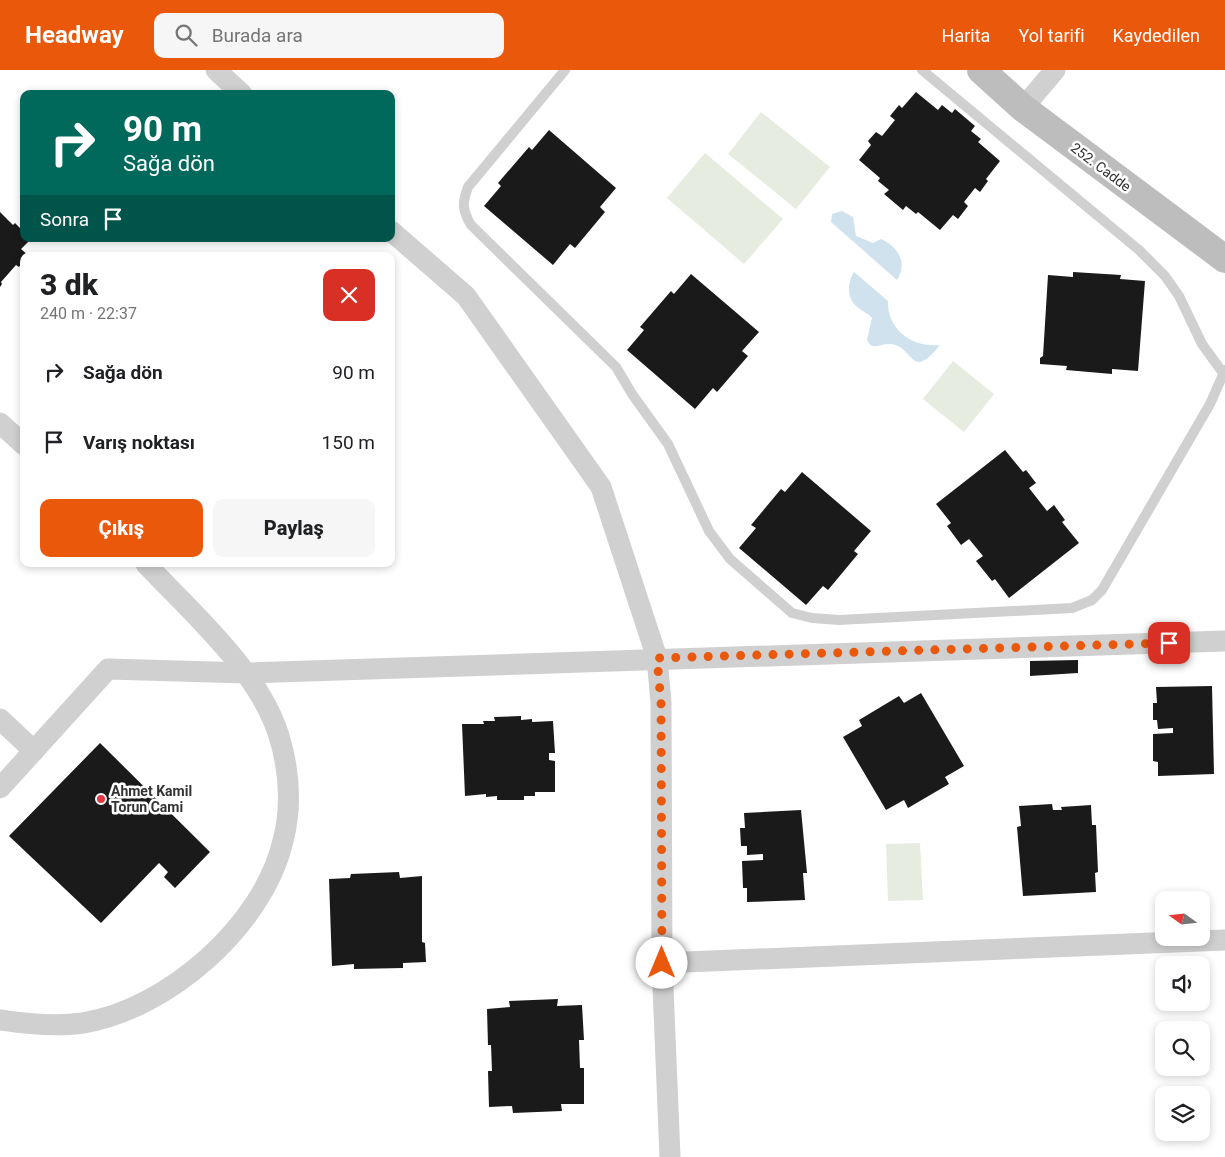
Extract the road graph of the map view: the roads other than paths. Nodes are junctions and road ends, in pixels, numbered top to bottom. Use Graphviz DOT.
graph roads {
  1 [pos="216,70"];
  2 [pos="565,70"];
  3 [pos="922,70"];
  4 [pos="980,70"];
  5 [pos="1055,70"];
  6 [pos="238,90"];
  7 [pos="1023,108"];
  8 [pos="395,234"];
  9 [pos="1225,259"];
  10 [pos="1224,371"];
  11 [pos="0,423"];
  12 [pos="20,441"];
  13 [pos="149,567"];
  14 [pos="1225,641"];
  15 [pos="657,658"];
  16 [pos="247,673"];
  17 [pos="0,719"];
  18 [pos="34,751"];
  19 [pos="0,788"];
  20 [pos="1225,940"];
  21 [pos="662,963"];
  22 [pos="0,1020"];
  23 [pos="669,1108"];
  24 [pos="654,1157"];
  25 [pos="670,1157"];
  1 -- 6 [label="street"];
  2 -- 10 [label="lane"];
  3 -- 10 [label="lane"];
  4 -- 7 [label="main road, 252. Cadde"];
  5 -- 7 [label="street"];
  7 -- 9 [label="main road, 252. Cadde"];
  8 -- 15 [label="street"];
  11 -- 12 [label="street"];
  13 -- 16 [label="street"];
  14 -- 15 [label="street"];
  15 -- 16 [label="street"];
  15 -- 21 [label="street"];
  16 -- 18 [label="street"];
  16 -- 22 [label="street"];
  17 -- 18 [label="street"];
  18 -- 19 [label="street"];
  20 -- 21 [label="street"];
  21 -- 23 [label="street"];
  23 -- 24 [label="street"];
  23 -- 25 [label="street"];
}
